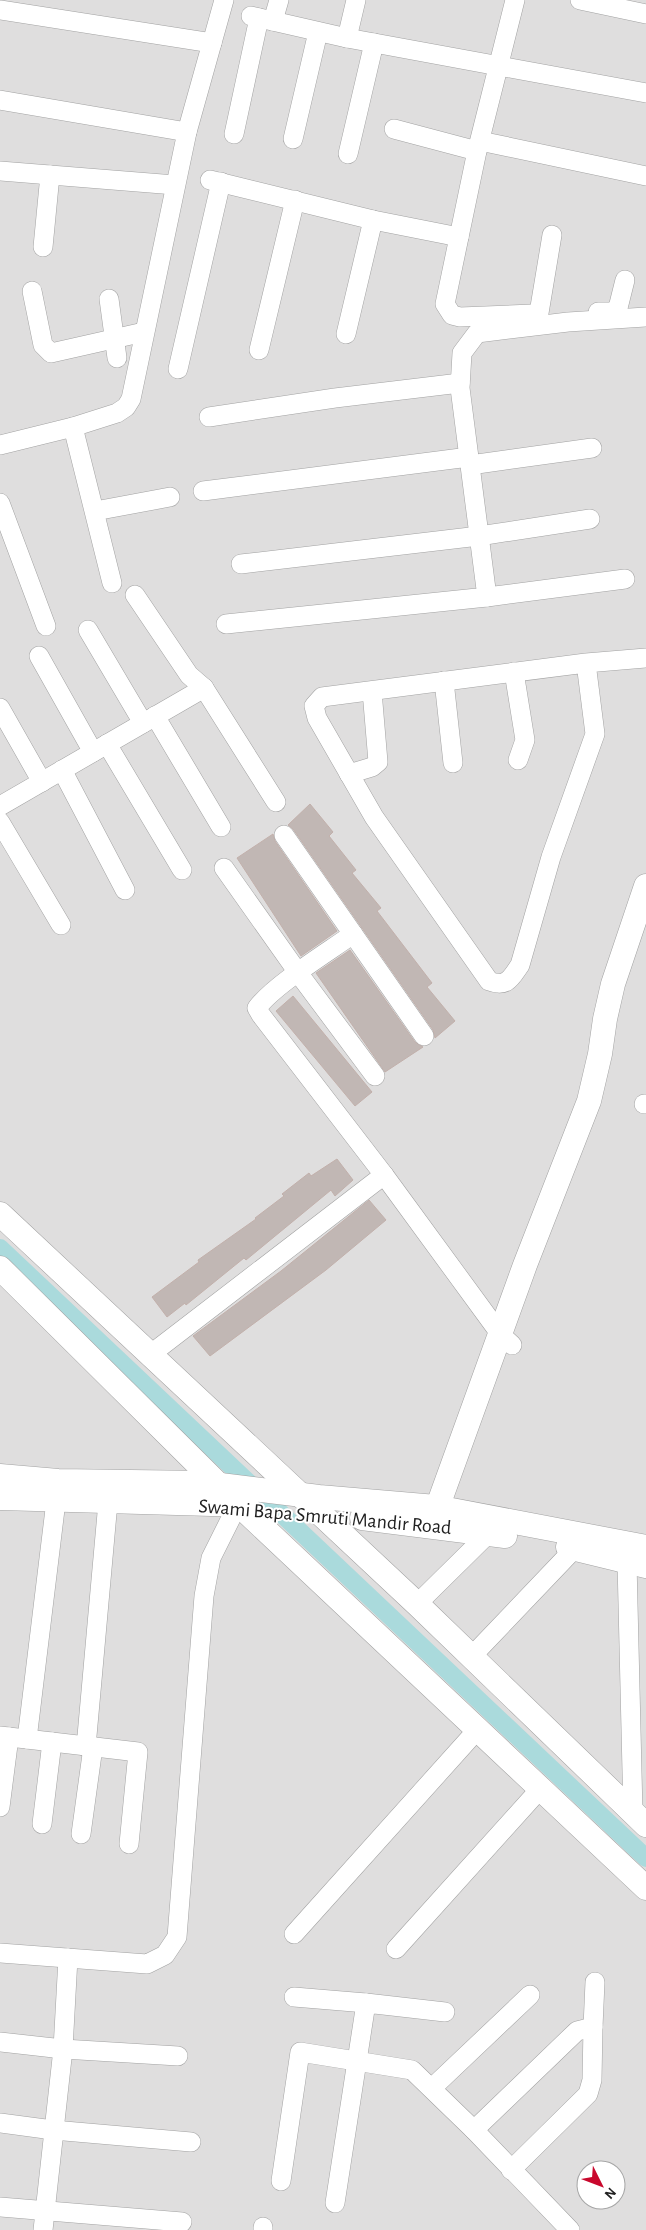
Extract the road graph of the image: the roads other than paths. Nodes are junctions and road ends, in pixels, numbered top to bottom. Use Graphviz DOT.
graph roads {
  1 [pos="224,0"];
  2 [pos="279,0"];
  3 [pos="356,0"];
  4 [pos="515,0"];
  5 [pos="580,0"];
  6 [pos="0,10"];
  7 [pos="646,14"];
  8 [pos="261,18"];
  9 [pos="318,32"];
  10 [pos="347,38"];
  11 [pos="212,43"];
  12 [pos="374,43"];
  13 [pos="500,67"];
  14 [pos="646,93"];
  15 [pos="0,100"];
  16 [pos="394,129"];
  17 [pos="187,132"];
  18 [pos="234,134"];
  19 [pos="293,140"];
  20 [pos="478,146"];
  21 [pos="348,154"];
  22 [pos="0,170"];
  23 [pos="50,174"];
  24 [pos="646,176"];
  25 [pos="175,185"];
  26 [pos="295,200"];
  27 [pos="373,220"];
  28 [pos="552,235"];
  29 [pos="459,238"];
  30 [pos="43,247"];
  31 [pos="625,280"];
  32 [pos="32,291"];
  33 [pos="109,299"];
  34 [pos="539,313"];
  35 [pos="605,316"];
  36 [pos="646,317"];
  37 [pos="144,332"];
  38 [pos="346,334"];
  39 [pos="114,338"];
  40 [pos="259,350"];
  41 [pos="117,358"];
  42 [pos="178,369"];
  43 [pos="460,383"];
  44 [pos="209,417"];
  45 [pos="73,427"];
  46 [pos="0,445"];
  47 [pos="592,448"];
  48 [pos="470,461"];
  49 [pos="203,491"];
  50 [pos="170,497"];
  51 [pos="0,503"];
  52 [pos="95,511"];
  53 [pos="590,519"];
  54 [pos="479,536"];
  55 [pos="241,564"];
  56 [pos="625,579"];
  57 [pos="112,583"];
  58 [pos="135,595"];
  59 [pos="487,597"];
  60 [pos="226,624"];
  61 [pos="46,626"];
  62 [pos="88,630"];
  63 [pos="38,656"];
  64 [pos="646,658"];
  65 [pos="586,663"];
  66 [pos="514,672"];
  67 [pos="444,682"];
  68 [pos="204,688"];
  69 [pos="372,691"];
  70 [pos="0,708"];
  71 [pos="149,719"];
  72 [pos="100,748"];
  73 [pos="518,760"];
  74 [pos="453,763"];
  75 [pos="62,770"];
  76 [pos="349,774"];
  77 [pos="42,782"];
  78 [pos="276,802"];
  79 [pos="0,806"];
  80 [pos="0,822"];
  81 [pos="221,827"];
  82 [pos="284,835"];
  83 [pos="224,868"];
  84 [pos="182,870"];
  85 [pos="646,886"];
  86 [pos="125,890"];
  87 [pos="646,922"];
  88 [pos="61,926"];
  89 [pos="353,934"];
  90 [pos="299,974"];
  91 [pos="610,1026"];
  92 [pos="424,1036"];
  93 [pos="375,1076"];
  94 [pos="384,1175"];
  95 [pos="0,1214"];
  96 [pos="0,1268"];
  97 [pos="506,1340"];
  98 [pos="151,1354"];
  99 [pos="0,1476"];
  100 [pos="219,1485"];
  101 [pos="299,1495"];
  102 [pos="0,1498"];
  103 [pos="56,1501"];
  104 [pos="108,1502"];
  105 [pos="238,1504"];
  106 [pos="318,1513"];
  107 [pos="440,1517"];
  108 [pos="489,1533"];
  109 [pos="646,1547"];
  110 [pos="575,1548"];
  111 [pos="636,1564"];
  112 [pos="417,1604"];
  113 [pos="472,1656"];
  114 [pos="478,1729"];
  115 [pos="12,1737"];
  116 [pos="52,1742"];
  117 [pos="90,1747"];
  118 [pos="541,1788"];
  119 [pos="0,1807"];
  120 [pos="640,1819"];
  121 [pos="42,1824"];
  122 [pos="81,1834"];
  123 [pos="129,1844"];
  124 [pos="646,1888"];
  125 [pos="294,1934"];
  126 [pos="396,1949"];
  127 [pos="0,1953"];
  128 [pos="68,1958"];
  129 [pos="595,1982"];
  130 [pos="530,1995"];
  131 [pos="294,1996"];
  132 [pos="366,2003"];
  133 [pos="445,2012"];
  134 [pos="593,2027"];
  135 [pos="0,2042"];
  136 [pos="62,2048"];
  137 [pos="178,2056"];
  138 [pos="358,2061"];
  139 [pos="432,2088"];
  140 [pos="0,2124"];
  141 [pos="53,2130"];
  142 [pos="474,2130"];
  143 [pos="191,2142"];
  144 [pos="511,2170"];
  145 [pos="281,2181"];
  146 [pos="335,2203"];
  147 [pos="0,2207"];
  148 [pos="45,2211"];
  149 [pos="182,2222"];
  150 [pos="43,2230"];
  151 [pos="570,2230"];
  1 -- 11 [label="street"];
  2 -- 8 [label="street"];
  3 -- 10 [label="street"];
  4 -- 13 [label="street"];
  5 -- 7 [label="street"];
  6 -- 11 [label="street"];
  8 -- 9 [label="street"];
  8 -- 18 [label="street"];
  9 -- 10 [label="street"];
  9 -- 19 [label="street"];
  10 -- 12 [label="street"];
  11 -- 17 [label="street"];
  12 -- 13 [label="street"];
  12 -- 21 [label="street"];
  13 -- 14 [label="street"];
  13 -- 20 [label="street"];
  15 -- 17 [label="street"];
  16 -- 20 [label="street"];
  17 -- 25 [label="street"];
  20 -- 24 [label="street"];
  20 -- 29 [label="street"];
  22 -- 23 [label="street"];
  23 -- 25 [label="street"];
  23 -- 30 [label="street"];
  25 -- 37 [label="street"];
  26 -- 27 [label="street"];
  26 -- 40 [label="street"];
  26 -- 42 [label="street"];
  27 -- 29 [label="street"];
  27 -- 38 [label="street"];
  28 -- 34 [label="street"];
  29 -- 34 [label="street"];
  31 -- 35 [label="street"];
  32 -- 39 [label="street"];
  33 -- 39 [label="street"];
  34 -- 35 [label="street"];
  35 -- 36 [label="street"];
  35 -- 43 [label="street"];
  37 -- 39 [label="street"];
  37 -- 45 [label="street"];
  39 -- 41 [label="street"];
  43 -- 44 [label="street"];
  43 -- 48 [label="street"];
  45 -- 46 [label="street"];
  45 -- 52 [label="street"];
  47 -- 48 [label="street"];
  48 -- 49 [label="street"];
  48 -- 54 [label="street"];
  50 -- 52 [label="street"];
  51 -- 61 [label="street"];
  52 -- 57 [label="street"];
  53 -- 54 [label="street"];
  54 -- 55 [label="street"];
  54 -- 59 [label="street"];
  56 -- 59 [label="street"];
  58 -- 68 [label="street"];
  59 -- 60 [label="street"];
  62 -- 71 [label="street"];
  63 -- 72 [label="street"];
  64 -- 65 [label="street"];
  65 -- 66 [label="street"];
  65 -- 76 [label="street"];
  66 -- 67 [label="street"];
  66 -- 73 [label="street"];
  67 -- 69 [label="street"];
  67 -- 74 [label="street"];
  68 -- 71 [label="street"];
  68 -- 78 [label="street"];
  69 -- 76 [label="street"];
  69 -- 76 [label="street"];
  70 -- 77 [label="street"];
  71 -- 72 [label="street"];
  71 -- 81 [label="street"];
  72 -- 75 [label="street"];
  72 -- 84 [label="street"];
  75 -- 77 [label="street"];
  75 -- 86 [label="street"];
  77 -- 79 [label="street"];
  80 -- 88 [label="street"];
  82 -- 89 [label="street"];
  83 -- 90 [label="street"];
  85 -- 91 [label="street"];
  87 -- 91 [label="street"];
  89 -- 90 [label="street"];
  89 -- 92 [label="street"];
  90 -- 93 [label="street"];
  90 -- 94 [label="street"];
  91 -- 97 [label="street"];
  94 -- 97 [label="street"];
  94 -- 98 [label="street"];
  95 -- 98 [label="street"];
  96 -- 100 [label="street"];
  97 -- 107 [label="street"];
  98 -- 101 [label="street"];
  99 -- 100 [label="street"];
  100 -- 101 [label="street"];
  100 -- 105 [label="street"];
  101 -- 106 [label="street"];
  101 -- 107 [label="street"];
  102 -- 103 [label="street, Swami Bapa Smruti Mandir Road"];
  103 -- 104 [label="street, Swami Bapa Smruti Mandir Road"];
  103 -- 115 [label="street"];
  104 -- 105 [label="street, Swami Bapa Smruti Mandir Road"];
  104 -- 117 [label="street"];
  105 -- 106 [label="street, Swami Bapa Smruti Mandir Road"];
  105 -- 114 [label="street"];
  105 -- 128 [label="street"];
  106 -- 107 [label="street, Swami Bapa Smruti Mandir Road"];
  106 -- 112 [label="street"];
  107 -- 108 [label="street, Swami Bapa Smruti Mandir Road"];
  107 -- 109 [label="street"];
  108 -- 110 [label="street, Swami Bapa Smruti Mandir Road"];
  108 -- 112 [label="street"];
  110 -- 111 [label="street, Swami Bapa Smruti Mandir Road"];
  110 -- 113 [label="street"];
  111 -- 120 [label="street"];
  112 -- 113 [label="street"];
  113 -- 120 [label="street"];
  114 -- 118 [label="street"];
  114 -- 125 [label="street"];
  115 -- 116 [label="street"];
  115 -- 119 [label="street"];
  116 -- 117 [label="street"];
  116 -- 121 [label="street"];
  117 -- 122 [label="street"];
  117 -- 123 [label="street"];
  118 -- 124 [label="street"];
  118 -- 126 [label="street"];
  127 -- 128 [label="street"];
  128 -- 136 [label="street"];
  129 -- 134 [label="street"];
  130 -- 139 [label="street"];
  131 -- 132 [label="street"];
  132 -- 133 [label="street"];
  132 -- 138 [label="street"];
  134 -- 142 [label="street"];
  134 -- 144 [label="street"];
  135 -- 136 [label="street"];
  136 -- 137 [label="street"];
  136 -- 141 [label="street"];
  138 -- 139 [label="street"];
  138 -- 145 [label="street"];
  138 -- 146 [label="street"];
  139 -- 142 [label="street"];
  140 -- 141 [label="street"];
  141 -- 143 [label="street"];
  141 -- 148 [label="street"];
  142 -- 144 [label="street"];
  144 -- 151 [label="street"];
  147 -- 148 [label="street"];
  148 -- 149 [label="street"];
  148 -- 150 [label="street"];
}
